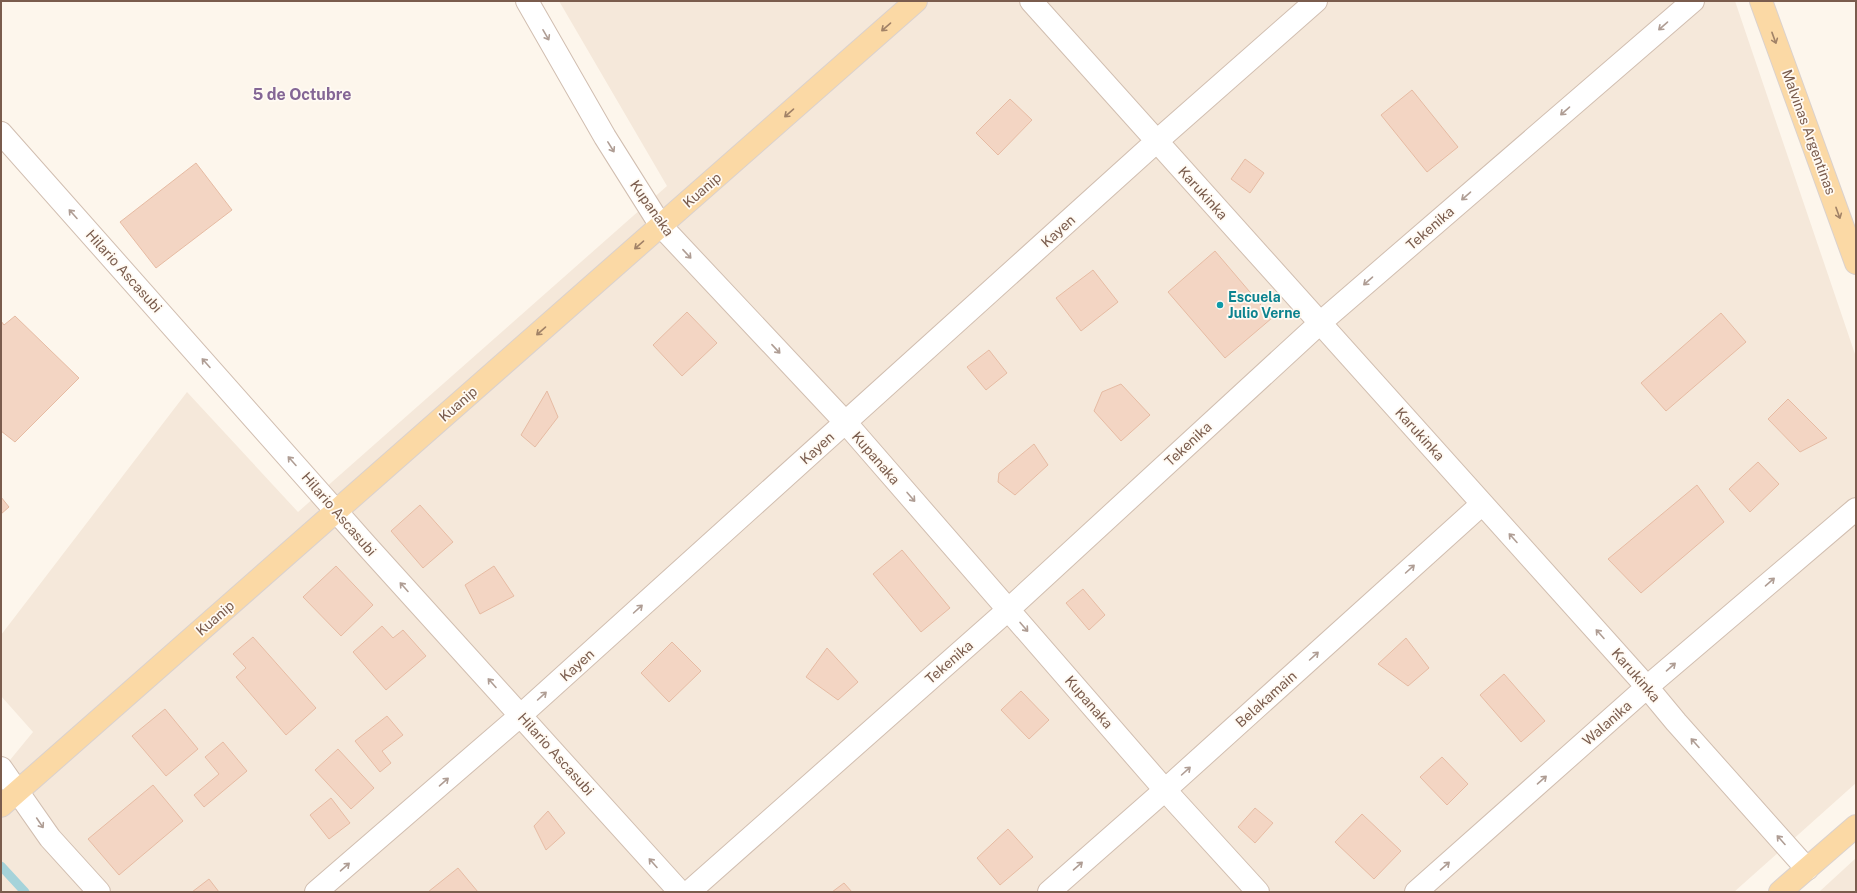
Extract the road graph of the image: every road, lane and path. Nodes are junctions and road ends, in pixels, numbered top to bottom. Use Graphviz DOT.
graph roads {
  1 [pos="526,1"];
  2 [pos="916,1"];
  3 [pos="1031,1"];
  4 [pos="1316,1"];
  5 [pos="1693,1"];
  6 [pos="1761,1"];
  7 [pos="1,133"];
  8 [pos="1157,141"];
  9 [pos="661,226"];
  10 [pos="1856,263"];
  11 [pos="1320,323"];
  12 [pos="846,423"];
  13 [pos="1482,504"];
  14 [pos="1856,509"];
  15 [pos="337,511"];
  16 [pos="1009,609"];
  17 [pos="1648,687"];
  18 [pos="521,715"];
  19 [pos="1,768"];
  20 [pos="18,790"];
  21 [pos="1166,790"];
  22 [pos="1,806"];
  23 [pos="1856,826"];
  24 [pos="1807,869"];
  25 [pos="99,892"];
  26 [pos="316,892"];
  27 [pos="680,892"];
  28 [pos="688,892"];
  29 [pos="1049,892"];
  30 [pos="1258,892"];
  31 [pos="1416,892"];
  32 [pos="1780,892"];
  1 -- 9 [label="street, Kupanaka, one-way"];
  2 -- 9 [label="main road, Kuanip, one-way"];
  3 -- 8 [label="street, Karukinka"];
  4 -- 8 [label="street, Kayen"];
  5 -- 11 [label="street, Tekenika, one-way"];
  6 -- 10 [label="main road, Malvinas Argentinas, one-way"];
  15 -- 7 [label="street, Hilario Ascasubi, one-way"];
  8 -- 11 [label="street, Karukinka"];
  8 -- 12 [label="street, Kayen"];
  9 -- 12 [label="street, Kupanaka, one-way"];
  9 -- 15 [label="main road, Kuanip, one-way"];
  11 -- 13 [label="street, Karukinka"];
  11 -- 16 [label="street, Tekenika"];
  12 -- 16 [label="street, Kupanaka, one-way"];
  18 -- 12 [label="street, Kayen, one-way"];
  17 -- 13 [label="street, Karukinka, one-way"];
  21 -- 13 [label="street, Belakamain, one-way"];
  17 -- 14 [label="street, Walanika, one-way"];
  18 -- 15 [label="street, Hilario Ascasubi, one-way"];
  15 -- 20 [label="main road, Kuanip"];
  16 -- 21 [label="street, Kupanaka, one-way"];
  16 -- 28 [label="street, Tekenika"];
  24 -- 17 [label="street, Karukinka, one-way"];
  31 -- 17 [label="street, Walanika, one-way"];
  26 -- 18 [label="street, Kayen, one-way"];
  27 -- 18 [label="street, Hilario Ascasubi, one-way"];
  19 -- 20 [label="street"];
  20 -- 22 [label="main road, Kuanip"];
  20 -- 25 [label="street, one-way"];
  29 -- 21 [label="street, Belakamain, one-way"];
  21 -- 30 [label="street, Kupanaka"];
  23 -- 24 [label="main road"];
  24 -- 32 [label="main road"];
}
